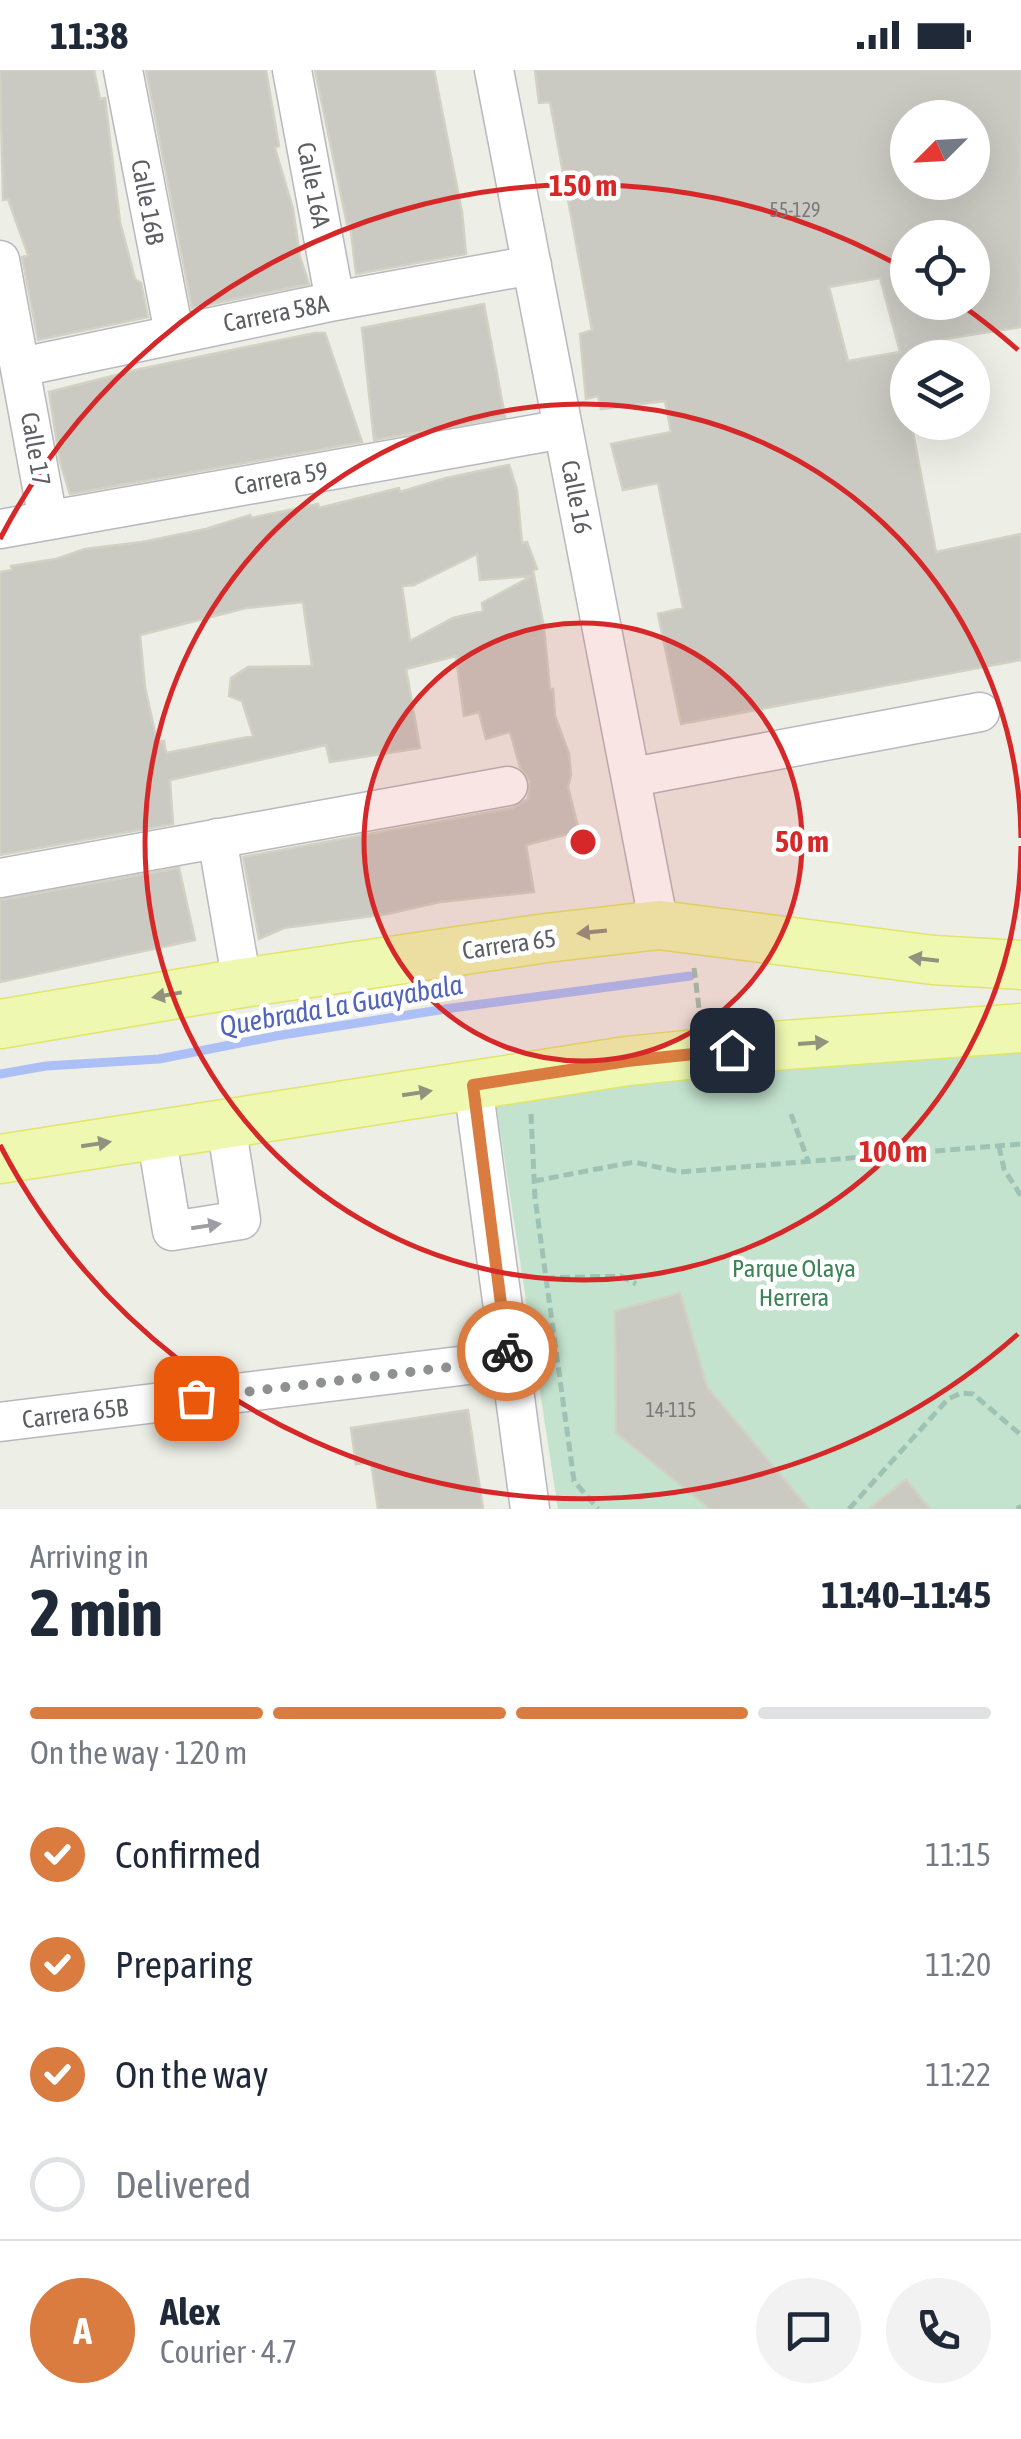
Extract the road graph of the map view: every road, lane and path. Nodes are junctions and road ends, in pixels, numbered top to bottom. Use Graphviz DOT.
graph roads {
  1 [pos="122,70"];
  2 [pos="292,70"];
  3 [pos="494,70"];
  4 [pos="0,260"];
  5 [pos="532,266"];
  6 [pos="336,301"];
  7 [pos="174,334"];
  8 [pos="21,367"];
  9 [pos="563,429"];
  10 [pos="48,520"];
  11 [pos="0,529"];
  12 [pos="980,712"];
  13 [pos="633,777"];
  14 [pos="508,786"];
  15 [pos="217,838"];
  16 [pos="0,878"];
  17 [pos="659,925"];
  18 [pos="1021,965"];
  19 [pos="242,983"];
  20 [pos="0,1024"];
  21 [pos="1021,1028"];
  22 [pos="473,1085"];
  23 [pos="530,1103"];
  24 [pos="791,1114"];
  25 [pos="226,1124"];
  26 [pos="156,1134"];
  27 [pos="1021,1144"];
  28 [pos="999,1146"];
  29 [pos="0,1159"];
  30 [pos="808,1161"];
  31 [pos="534,1180"];
  32 [pos="1021,1196"];
  33 [pos="545,1278"];
  34 [pos="636,1284"];
  35 [pos="508,1360"];
  36 [pos="0,1422"];
  37 [pos="1021,1435"];
  38 [pos="530,1509"];
  39 [pos="598,1509"];
  40 [pos="849,1509"];
  1 -- 7 [label="street, Calle 16B"];
  2 -- 6 [label="street, Calle 16A"];
  3 -- 5 [label="street, Calle 16"];
  4 -- 8 [label="street, Calle 17"];
  5 -- 6 [label="street, Carrera 58A"];
  5 -- 9 [label="street, Calle 16"];
  6 -- 7 [label="street, Carrera 58A"];
  7 -- 8 [label="street, Carrera 58A"];
  8 -- 10 [label="street, Calle 17"];
  9 -- 10 [label="street, Carrera 59"];
  9 -- 13 [label="street, Calle 16"];
  10 -- 11 [label="street, Carrera 59"];
  12 -- 13 [label="street"];
  13 -- 17 [label="street, Calle 16"];
  14 -- 15 [label="street"];
  15 -- 16 [label="street"];
  15 -- 19 [label="street"];
  18 -- 17 [label="main road, Carrera 65, one-way"];
  17 -- 19 [label="main road, Carrera 65, one-way"];
  19 -- 20 [label="main road, Carrera 65, one-way"];
  22 -- 21 [label="main road, one-way"];
  25 -- 22 [label="main road, one-way"];
  22 -- 35 [label="street"];
  23 -- 31 [label="path"];
  24 -- 30 [label="path"];
  25 -- 26 [label="main road"];
  26 -- 25 [label="street, one-way"];
  29 -- 26 [label="main road, one-way"];
  27 -- 28 [label="path"];
  28 -- 30 [label="path"];
  28 -- 32 [label="path"];
  30 -- 31 [label="path"];
  31 -- 33 [label="path"];
  33 -- 34 [label="path"];
  33 -- 39 [label="path"];
  35 -- 36 [label="street, Carrera 65B"];
  35 -- 38 [label="street"];
  37 -- 40 [label="path"];
}
